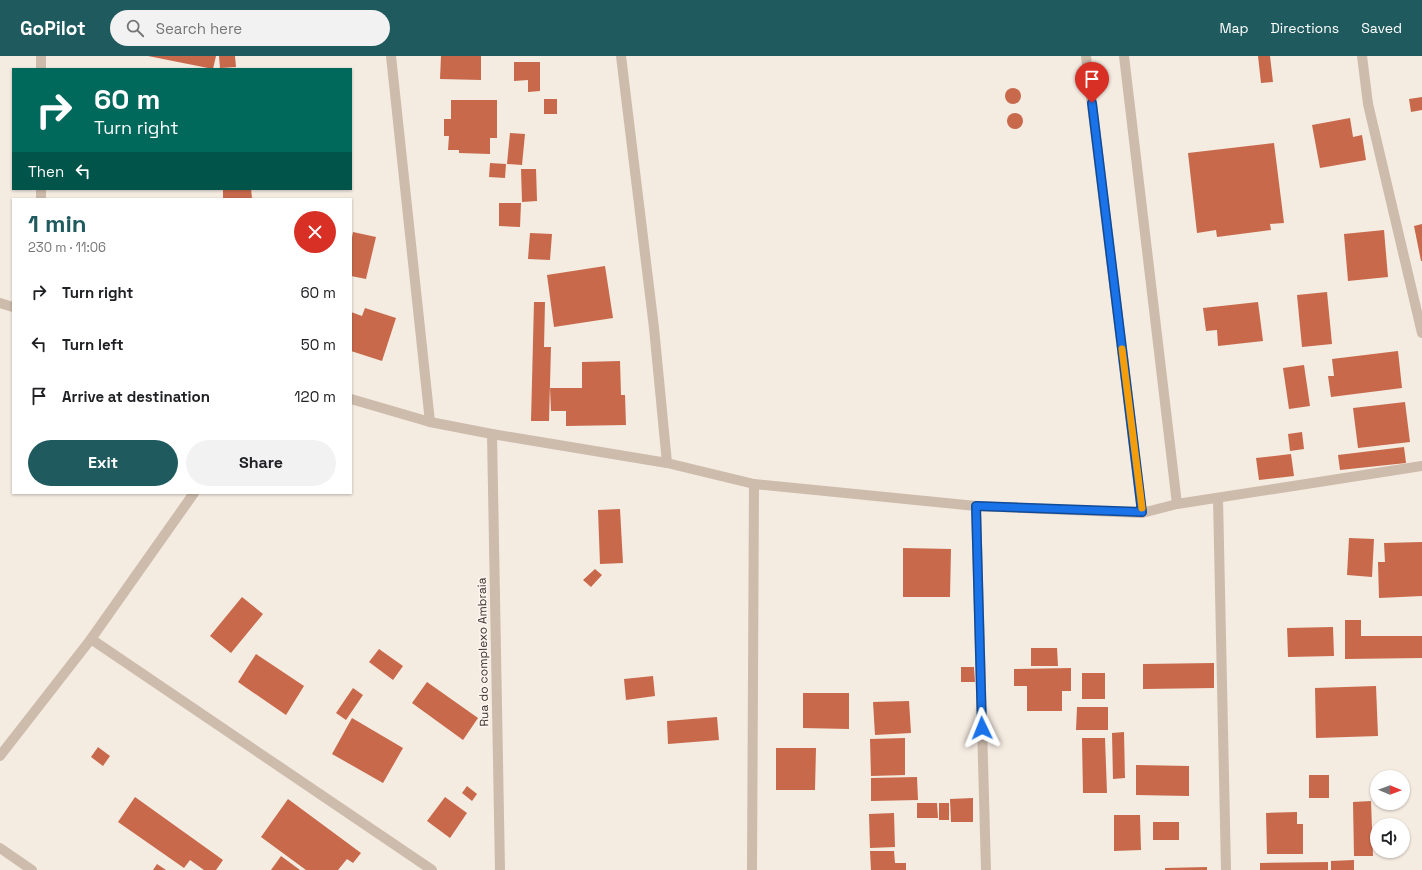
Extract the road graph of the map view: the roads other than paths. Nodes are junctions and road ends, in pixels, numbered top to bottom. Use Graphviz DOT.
graph roads {
  1 [pos="40,56"];
  2 [pos="391,56"];
  3 [pos="621,56"];
  4 [pos="1086,56"];
  5 [pos="1124,56"];
  6 [pos="1362,56"];
  7 [pos="40,68"];
  8 [pos="0,303"];
  9 [pos="12,307"];
  10 [pos="1422,333"];
  11 [pos="352,399"];
  12 [pos="430,422"];
  13 [pos="492,434"];
  14 [pos="667,463"];
  15 [pos="1422,466"];
  16 [pos="754,484"];
  17 [pos="193,494"];
  18 [pos="1218,498"];
  19 [pos="1177,504"];
  20 [pos="976,506"];
  21 [pos="1142,512"];
  22 [pos="91,639"];
  23 [pos="0,756"];
  24 [pos="0,848"];
  25 [pos="32,870"];
  26 [pos="432,870"];
  27 [pos="500,870"];
  28 [pos="752,870"];
  29 [pos="986,870"];
  30 [pos="1226,870"];
  1 -- 7 [label="street"];
  2 -- 12 [label="street"];
  3 -- 14 [label="street"];
  4 -- 21 [label="street"];
  5 -- 19 [label="street"];
  6 -- 10 [label="street"];
  8 -- 9 [label="street"];
  11 -- 12 [label="street"];
  12 -- 13 [label="street"];
  13 -- 14 [label="street"];
  13 -- 27 [label="street, Rua do complexo Ambraia"];
  14 -- 16 [label="street"];
  15 -- 18 [label="street"];
  16 -- 20 [label="street"];
  16 -- 28 [label="street"];
  17 -- 22 [label="street"];
  18 -- 19 [label="street"];
  18 -- 30 [label="street"];
  19 -- 21 [label="street"];
  20 -- 21 [label="street"];
  20 -- 29 [label="street"];
  22 -- 23 [label="street"];
  22 -- 26 [label="street"];
  24 -- 25 [label="street"];
}
